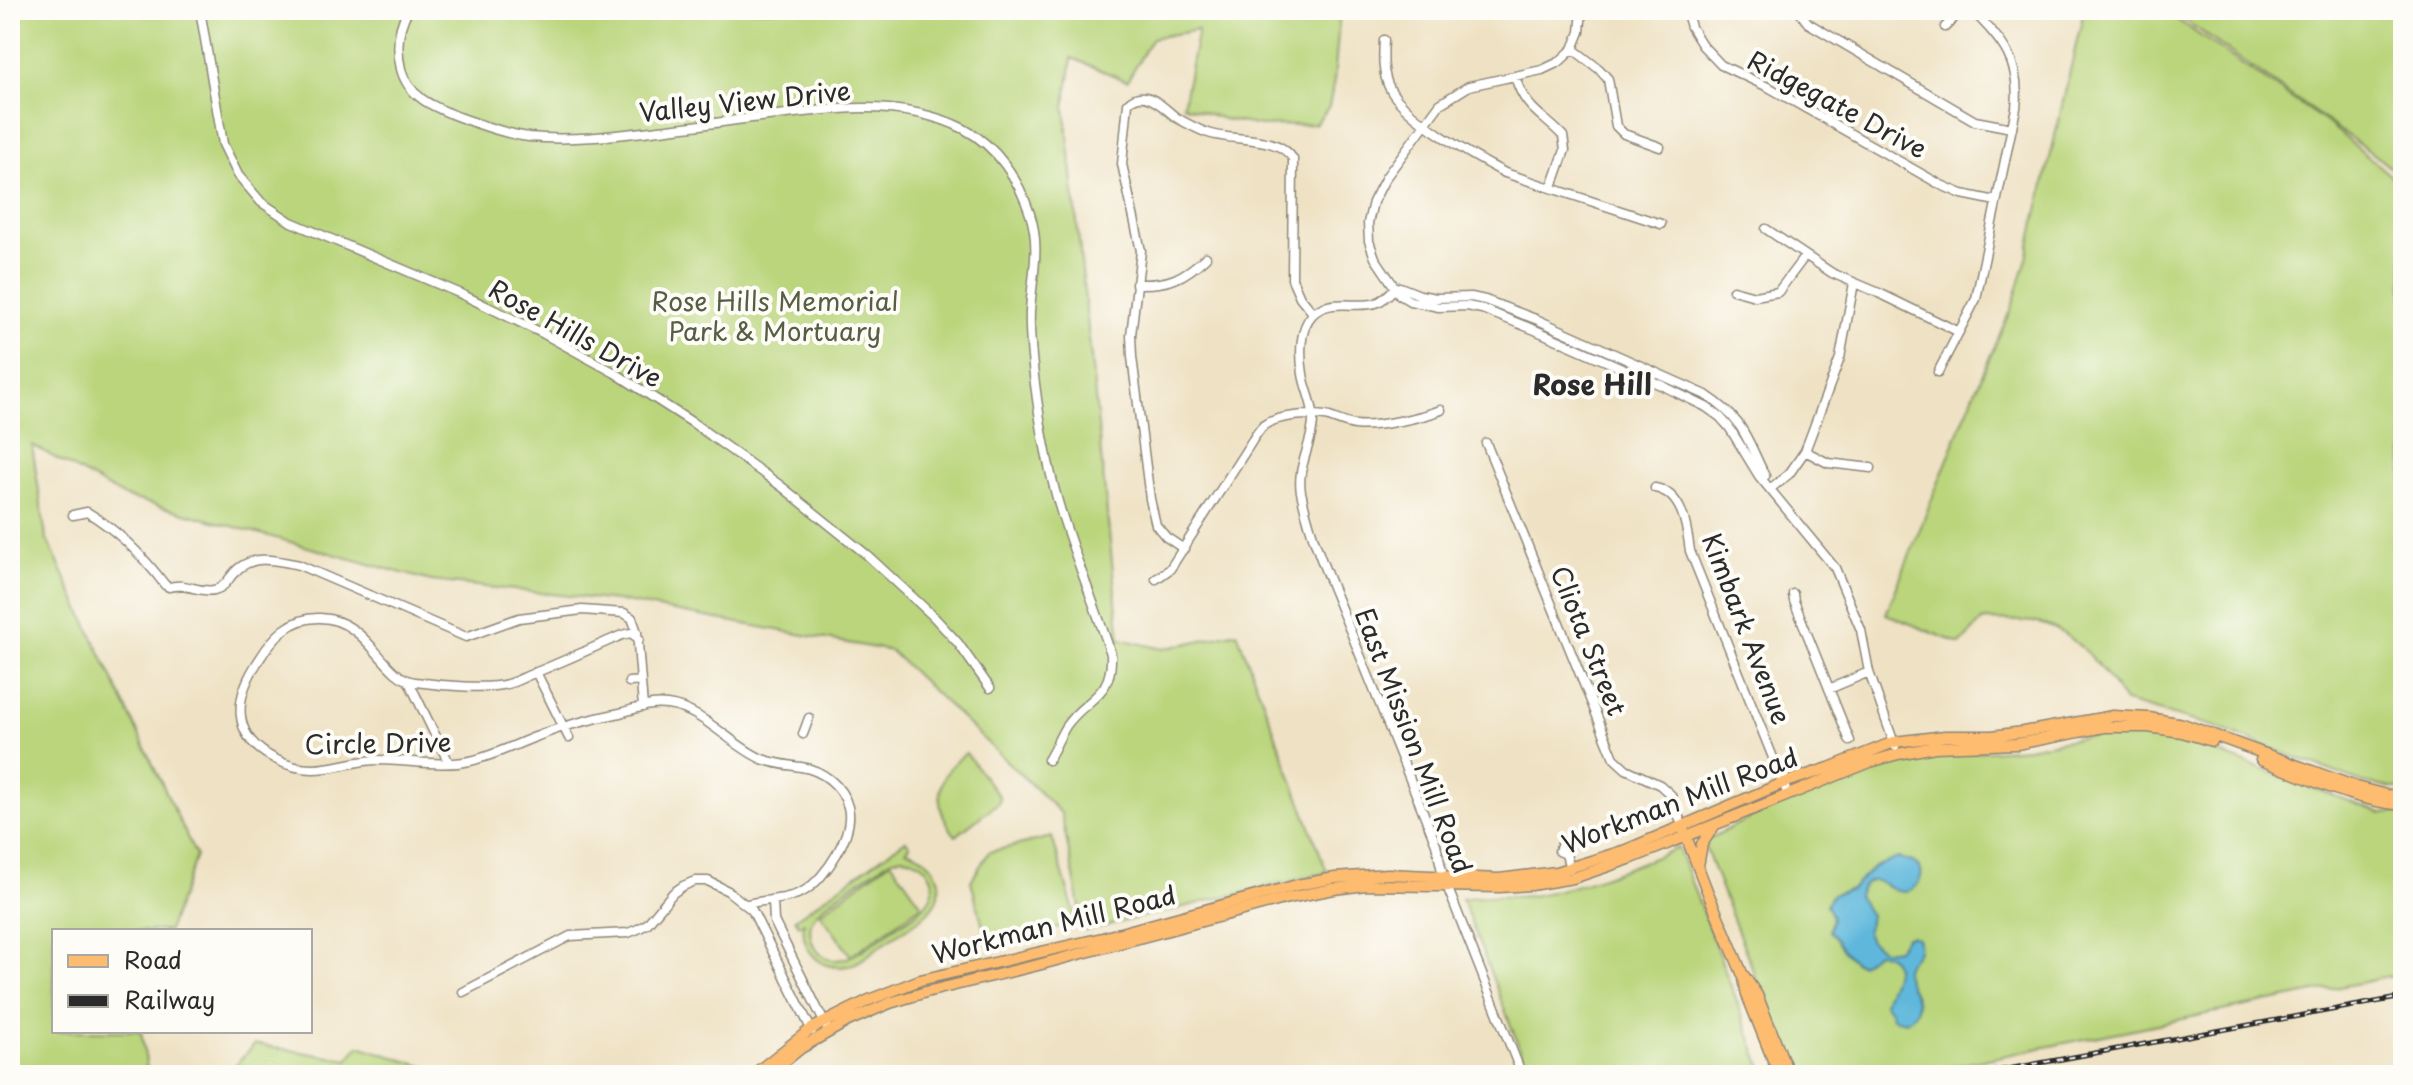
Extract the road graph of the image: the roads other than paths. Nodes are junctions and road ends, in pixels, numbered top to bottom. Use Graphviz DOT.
graph roads {
  1 [pos="200,10"];
  2 [pos="408,10"];
  3 [pos="1582,10"];
  4 [pos="1686,10"];
  5 [pos="1798,10"];
  6 [pos="1962,10"];
  7 [pos="1972,10"];
  8 [pos="1945,27"];
  9 [pos="1384,40"];
  10 [pos="1573,49"];
  11 [pos="1515,76"];
  12 [pos="1424,123"];
  13 [pos="2012,128"];
  14 [pos="1660,147"];
  15 [pos="1552,187"];
  16 [pos="1996,201"];
  17 [pos="1661,224"];
  18 [pos="1766,229"];
  19 [pos="1805,256"];
  20 [pos="1206,257"];
  21 [pos="1854,283"];
  22 [pos="1136,284"];
  23 [pos="1395,288"];
  24 [pos="1733,290"];
  25 [pos="1313,313"];
  26 [pos="1959,332"];
  27 [pos="1938,372"];
  28 [pos="1441,410"];
  29 [pos="1313,416"];
  30 [pos="1486,443"];
  31 [pos="1805,451"];
  32 [pos="1871,468"];
  33 [pos="1655,488"];
  34 [pos="1771,488"];
  35 [pos="73,515"];
  36 [pos="1184,549"];
  37 [pos="1156,579"];
  38 [pos="1793,594"];
  39 [pos="639,639"];
  40 [pos="536,672"];
  41 [pos="1869,672"];
  42 [pos="641,681"];
  43 [pos="409,682"];
  44 [pos="629,682"];
  45 [pos="990,688"];
  46 [pos="1829,689"];
  47 [pos="643,707"];
  48 [pos="809,718"];
  49 [pos="564,726"];
  50 [pos="803,734"];
  51 [pos="569,738"];
  52 [pos="1850,741"];
  53 [pos="1894,742"];
  54 [pos="1898,754"];
  55 [pos="1048,760"];
  56 [pos="449,763"];
  57 [pos="1783,783"];
  58 [pos="1788,795"];
  59 [pos="2403,796"];
  60 [pos="2403,805"];
  61 [pos="1715,824"];
  62 [pos="1684,832"];
  63 [pos="1569,865"];
  64 [pos="1697,868"];
  65 [pos="1335,878"];
  66 [pos="1445,881"];
  67 [pos="1288,898"];
  68 [pos="773,901"];
  69 [pos="761,902"];
  70 [pos="747,904"];
  71 [pos="774,921"];
  72 [pos="1742,973"];
  73 [pos="463,992"];
  74 [pos="826,1027"];
  75 [pos="814,1034"];
  76 [pos="753,1075"];
  77 [pos="768,1075"];
  78 [pos="1522,1075"];
  79 [pos="1779,1075"];
  80 [pos="1789,1075"];
  1 -- 45 [label="street, Rose Hills Drive"];
  2 -- 55 [label="street, Valley View Drive"];
  3 -- 10 [label="street"];
  4 -- 16 [label="street, Ridgegate Drive"];
  5 -- 13 [label="street"];
  6 -- 8 [label="street"];
  7 -- 13 [label="street"];
  9 -- 12 [label="street"];
  10 -- 11 [label="street"];
  10 -- 14 [label="street"];
  11 -- 12 [label="street"];
  11 -- 15 [label="street"];
  12 -- 15 [label="street"];
  12 -- 23 [label="street"];
  13 -- 16 [label="street"];
  15 -- 17 [label="street"];
  16 -- 26 [label="street"];
  18 -- 19 [label="street"];
  19 -- 21 [label="street"];
  19 -- 24 [label="street"];
  20 -- 22 [label="street"];
  21 -- 26 [label="street"];
  21 -- 31 [label="street"];
  22 -- 25 [label="street"];
  22 -- 36 [label="street"];
  23 -- 25 [label="street"];
  23 -- 34 [label="street"];
  25 -- 29 [label="street"];
  26 -- 27 [label="street"];
  28 -- 29 [label="street"];
  29 -- 36 [label="street"];
  29 -- 66 [label="street, East Mission Mill Road"];
  30 -- 62 [label="street, Cliota Street"];
  31 -- 32 [label="street"];
  31 -- 34 [label="street"];
  33 -- 57 [label="street, Kimbark Avenue"];
  34 -- 41 [label="street"];
  35 -- 39 [label="street"];
  36 -- 37 [label="street"];
  38 -- 46 [label="street"];
  39 -- 40 [label="street"];
  39 -- 42 [label="street"];
  40 -- 43 [label="street"];
  40 -- 49 [label="street"];
  41 -- 46 [label="street"];
  41 -- 53 [label="street"];
  42 -- 44 [label="street"];
  42 -- 47 [label="street"];
  43 -- 56 [label="street"];
  43 -- 56 [label="street, Circle Drive"];
  46 -- 52 [label="street"];
  47 -- 49 [label="street, Circle Drive"];
  47 -- 68 [label="street, Circle Drive"];
  48 -- 50 [label="street"];
  49 -- 51 [label="street"];
  49 -- 56 [label="street, Circle Drive"];
  53 -- 54 [label="street"];
  53 -- 57 [label="main road, Workman Mill Road"];
  53 -- 59 [label="main road, Workman Mill Road"];
  54 -- 58 [label="main road, Workman Mill Road"];
  54 -- 60 [label="main road, Workman Mill Road"];
  57 -- 58 [label="street, Kimbark Avenue"];
  57 -- 62 [label="main road, Workman Mill Road"];
  58 -- 61 [label="main road, Workman Mill Road"];
  61 -- 62 [label="main road, Workman Mill Road"];
  61 -- 64 [label="main road"];
  62 -- 63 [label="main road, Workman Mill Road"];
  62 -- 63 [label="main road, Workman Mill Road"];
  62 -- 64 [label="main road"];
  63 -- 66 [label="main road, Workman Mill Road"];
  64 -- 72 [label="main road"];
  65 -- 66 [label="main road, Workman Mill Road"];
  65 -- 67 [label="main road"];
  65 -- 74 [label="main road, Workman Mill Road"];
  66 -- 67 [label="main road, Workman Mill Road"];
  66 -- 78 [label="street, East Mission Mill Road"];
  67 -- 74 [label="main road, Workman Mill Road"];
  68 -- 69 [label="street, Circle Drive"];
  68 -- 71 [label="street"];
  69 -- 70 [label="street, Circle Drive"];
  69 -- 71 [label="street"];
  70 -- 73 [label="street"];
  70 -- 75 [label="street"];
  71 -- 74 [label="street"];
  72 -- 79 [label="main road"];
  72 -- 80 [label="main road"];
  74 -- 75 [label="main road, Workman Mill Road"];
  75 -- 76 [label="main road, Workman Mill Road"];
  75 -- 77 [label="main road, Workman Mill Road"];
}
